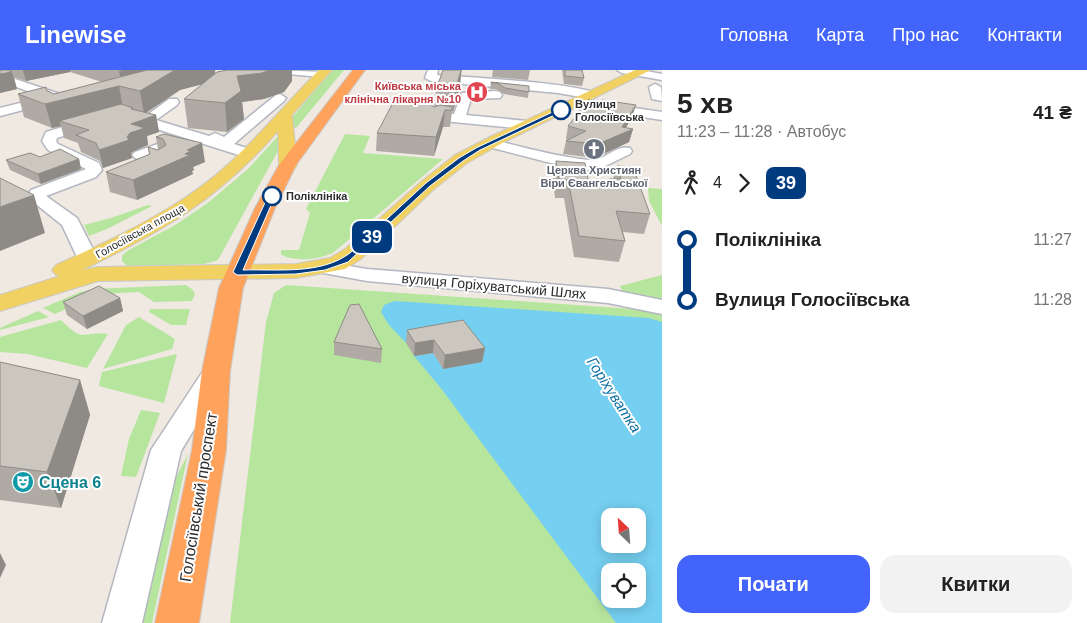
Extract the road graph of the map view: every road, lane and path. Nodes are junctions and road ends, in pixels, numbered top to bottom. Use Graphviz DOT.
graph roads {
  1 [pos="275,70"];
  2 [pos="359,70"];
  3 [pos="433,70"];
  4 [pos="622,70"];
  5 [pos="324,72"];
  6 [pos="642,72"];
  7 [pos="0,77"];
  8 [pos="57,86"];
  9 [pos="539,87"];
  10 [pos="660,87"];
  11 [pos="39,90"];
  12 [pos="592,95"];
  13 [pos="280,98"];
  14 [pos="173,102"];
  15 [pos="576,103"];
  16 [pos="0,112"];
  17 [pos="285,115"];
  18 [pos="184,116"];
  19 [pos="662,116"];
  20 [pos="108,118"];
  21 [pos="433,118"];
  22 [pos="459,118"];
  23 [pos="527,126"];
  24 [pos="171,129"];
  25 [pos="199,130"];
  26 [pos="490,143"];
  27 [pos="217,144"];
  28 [pos="625,151"];
  29 [pos="248,153"];
  30 [pos="162,156"];
  31 [pos="288,165"];
  32 [pos="116,245"];
  33 [pos="88,259"];
  34 [pos="325,268"];
  35 [pos="237,272"];
  36 [pos="136,273"];
  37 [pos="0,302"];
  38 [pos="662,307"];
  39 [pos="216,371"];
  40 [pos="122,623"];
  41 [pos="177,623"];
  1 -- 5 [label="street"];
  2 -- 31 [label="highway, Голосіївський проспект"];
  3 -- 9 [label="street"];
  4 -- 6 [label="street"];
  5 -- 17 [label="main road"];
  6 -- 10 [label="street"];
  6 -- 12 [label="main road, Голосіївська площа"];
  7 -- 11 [label="street"];
  8 -- 11 [label="street"];
  9 -- 12 [label="street"];
  9 -- 22 [label="street"];
  11 -- 16 [label="street"];
  12 -- 15 [label="main road, Голосіївська площа"];
  13 -- 27 [label="street"];
  14 -- 24 [label="street"];
  15 -- 19 [label="street"];
  15 -- 23 [label="main road, Голосіївська площа"];
  17 -- 29 [label="main road, Голосіївська площа"];
  17 -- 31 [label="main road"];
  18 -- 24 [label="street"];
  20 -- 33 [label="street"];
  21 -- 22 [label="street"];
  22 -- 23 [label="street"];
  23 -- 26 [label="main road, Голосіївська площа"];
  24 -- 27 [label="street"];
  25 -- 27 [label="street"];
  26 -- 28 [label="street"];
  26 -- 34 [label="main road, Голосіївська площа"];
  27 -- 29 [label="street"];
  27 -- 30 [label="street"];
  29 -- 32 [label="main road, Голосіївська площа"];
  31 -- 35 [label="highway, Голосіївський проспект"];
  32 -- 33 [label="main road, Голосіївська площа"];
  32 -- 36 [label="main road"];
  33 -- 37 [label="main road, Голосіївська площа"];
  34 -- 35 [label="main road, Голосіївська площа"];
  34 -- 38 [label="street, вулиця Горіхуватський Шлях"];
  35 -- 36 [label="main road, Голосіївська площа"];
  35 -- 39 [label="highway, Голосіївський проспект"];
  36 -- 37 [label="main road, Голосіївська площа"];
  39 -- 40 [label="street, Голосіївський проспект"];
  39 -- 41 [label="highway, Голосіївський проспект"];
}
